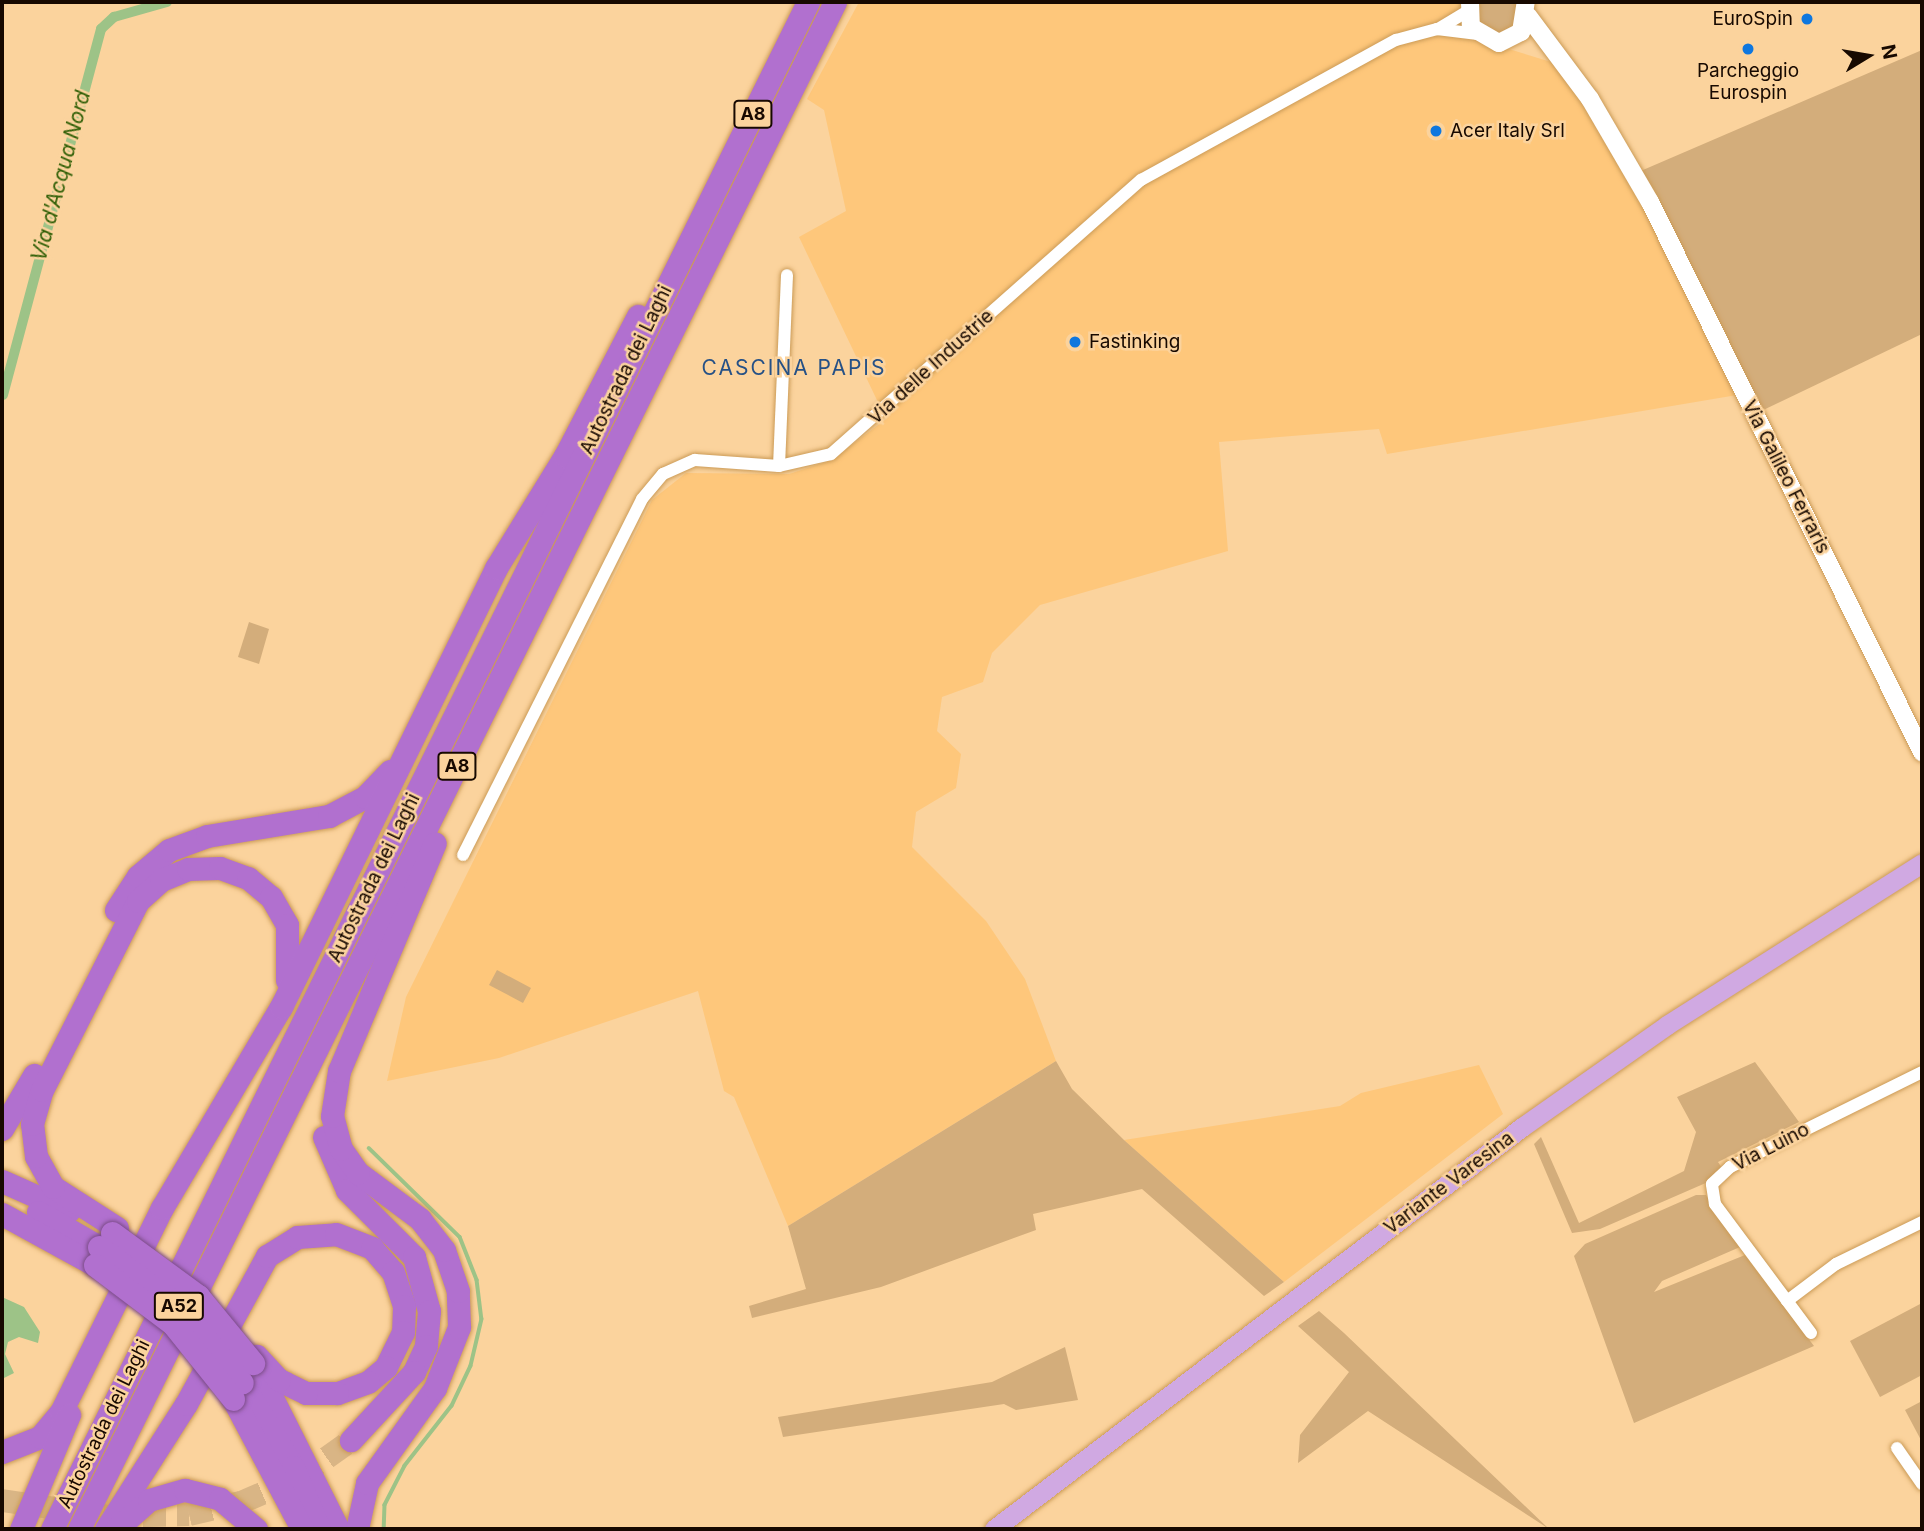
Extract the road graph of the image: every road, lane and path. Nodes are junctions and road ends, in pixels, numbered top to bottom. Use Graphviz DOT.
graph roads {
  1 [pos="808,2"];
  2 [pos="835,2"];
  3 [pos="1469,6"];
  4 [pos="1527,6"];
  5 [pos="1437,29"];
  6 [pos="1476,34"];
  7 [pos="1507,41"];
  8 [pos="1562,63"];
  9 [pos="697,226"];
  10 [pos="787,275"];
  11 [pos="779,466"];
  12 [pos="510,657"];
  13 [pos="444,673"];
  14 [pos="1922,752"];
  15 [pos="463,855"];
  16 [pos="1922,863"];
  17 [pos="379,977"];
  18 [pos="255,1050"];
  19 [pos="1922,1072"];
  20 [pos="2,1129"];
  21 [pos="2,1181"];
  22 [pos="2,1195"];
  23 [pos="2,1214"];
  24 [pos="1922,1222"];
  25 [pos="2,1230"];
  26 [pos="103,1249"];
  27 [pos="1787,1301"];
  28 [pos="1811,1333"];
  29 [pos="92,1350"];
  30 [pos="246,1375"];
  31 [pos="351,1440"];
  32 [pos="1897,1448"];
  33 [pos="2,1452"];
  34 [pos="1922,1484"];
  35 [pos="21,1529"];
  36 [pos="52,1529"];
  37 [pos="79,1529"];
  38 [pos="106,1529"];
  39 [pos="116,1529"];
  40 [pos="256,1529"];
  41 [pos="302,1529"];
  42 [pos="319,1529"];
  43 [pos="338,1529"];
  44 [pos="357,1529"];
  45 [pos="994,1529"];
  1 -- 9 [label="highway, Autostrada dei Laghi / A8"];
  2 -- 12 [label="highway, Autostrada dei Laghi / A8"];
  3 -- 5 [label="street, Via delle Industrie"];
  3 -- 6 [label="street"];
  4 -- 7 [label="street"];
  4 -- 8 [label="street, Via Galileo Ferraris"];
  5 -- 6 [label="street, Via delle Industrie"];
  5 -- 11 [label="street, Via delle Industrie"];
  6 -- 7 [label="street"];
  7 -- 8 [label="street"];
  8 -- 14 [label="street, Via Galileo Ferraris"];
  9 -- 13 [label="highway"];
  9 -- 36 [label="highway, Autostrada dei Laghi / A8"];
  10 -- 11 [label="street"];
  11 -- 15 [label="street, Via delle Industrie"];
  12 -- 17 [label="highway"];
  12 -- 37 [label="highway, Autostrada dei Laghi / A8"];
  13 -- 18 [label="highway"];
  13 -- 20 [label="highway"];
  16 -- 45 [label="main road, Variante Varesina"];
  17 -- 31 [label="highway"];
  17 -- 44 [label="highway"];
  18 -- 26 [label="highway"];
  18 -- 29 [label="highway"];
  19 -- 27 [label="street, Via Luino"];
  21 -- 26 [label="highway"];
  22 -- 26 [label="highway, A52"];
  23 -- 26 [label="highway, A52"];
  24 -- 27 [label="street"];
  25 -- 26 [label="highway"];
  26 -- 30 [label="highway, A52, bridge"];
  26 -- 30 [label="highway, A52, bridge"];
  26 -- 30 [label="highway, bridge"];
  27 -- 28 [label="street, Via Luino"];
  29 -- 33 [label="highway"];
  29 -- 35 [label="highway"];
  30 -- 38 [label="highway"];
  30 -- 41 [label="highway, A52"];
  30 -- 42 [label="highway, A52"];
  30 -- 43 [label="highway"];
  32 -- 34 [label="street"];
  39 -- 40 [label="highway"];
}
